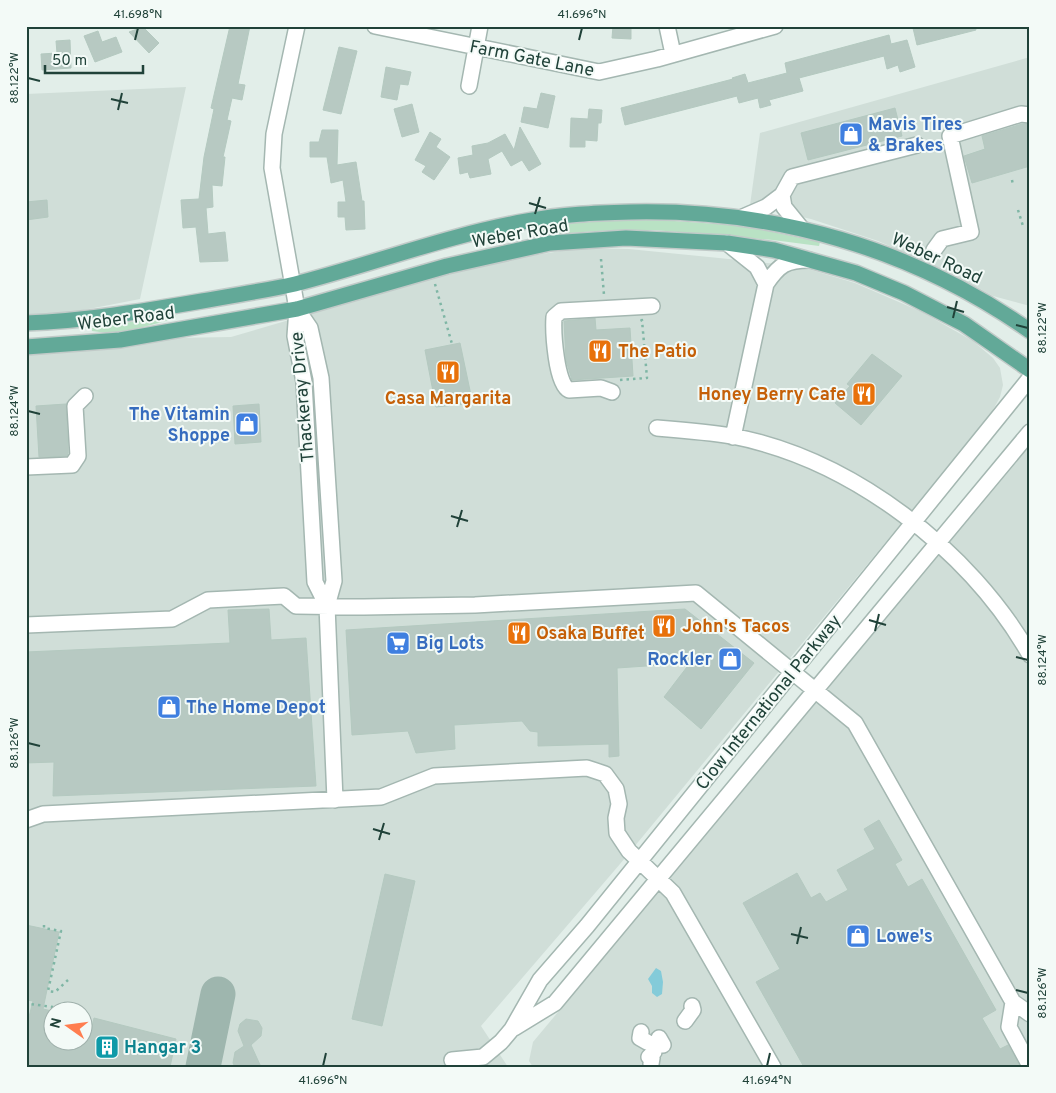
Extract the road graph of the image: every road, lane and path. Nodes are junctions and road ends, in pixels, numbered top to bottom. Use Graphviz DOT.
graph roads {
  1 [pos="297,26"];
  2 [pos="375,26"];
  3 [pos="480,26"];
  4 [pos="667,26"];
  5 [pos="775,26"];
  6 [pos="476,48"];
  7 [pos="673,54"];
  8 [pos="469,86"];
  9 [pos="1030,115"];
  10 [pos="917,145"];
  11 [pos="1012,180"];
  12 [pos="1013,185"];
  13 [pos="782,195"];
  14 [pos="1018,210"];
  15 [pos="743,217"];
  16 [pos="1023,226"];
  17 [pos="801,228"];
  18 [pos="728,243"];
  19 [pos="934,250"];
  20 [pos="601,259"];
  21 [pos="815,260"];
  22 [pos="431,270"];
  23 [pos="294,284"];
  24 [pos="766,284"];
  25 [pos="652,306"];
  26 [pos="605,308"];
  27 [pos="297,309"];
  28 [pos="1000,310"];
  29 [pos="1030,318"];
  30 [pos="633,321"];
  31 [pos="26,323"];
  32 [pos="1030,331"];
  33 [pos="452,344"];
  34 [pos="26,346"];
  35 [pos="1030,370"];
  36 [pos="1030,378"];
  37 [pos="614,386"];
  38 [pos="85,396"];
  39 [pos="657,428"];
  40 [pos="1030,432"];
  41 [pos="733,437"];
  42 [pos="26,467"];
  43 [pos="912,524"];
  44 [pos="936,543"];
  45 [pos="327,606"];
  46 [pos="26,625"];
  47 [pos="1030,654"];
  48 [pos="792,673"];
  49 [pos="814,690"];
  50 [pos="335,800"];
  51 [pos="26,820"];
  52 [pos="639,861"];
  53 [pos="658,879"];
  54 [pos="44,925"];
  55 [pos="68,980"];
  56 [pos="1013,1002"];
  57 [pos="42,1006"];
  58 [pos="692,1006"];
  59 [pos="26,1007"];
  60 [pos="1030,1014"];
  61 [pos="685,1021"];
  62 [pos="512,1029"];
  63 [pos="452,1060"];
  64 [pos="1030,1066"];
  65 [pos="773,1067"];
  1 -- 23 [label="street, Thackeray Drive"];
  2 -- 6 [label="street, Farm Gate Lane"];
  3 -- 6 [label="street"];
  4 -- 7 [label="street"];
  5 -- 7 [label="street, Farm Gate Lane"];
  6 -- 7 [label="street, Farm Gate Lane"];
  6 -- 8 [label="street"];
  9 -- 19 [label="street"];
  10 -- 13 [label="street"];
  11 -- 12 [label="path"];
  13 -- 15 [label="street"];
  13 -- 17 [label="street"];
  14 -- 16 [label="path"];
  15 -- 17 [label="main road, Weber Road"];
  15 -- 23 [label="main road, Weber Road"];
  17 -- 28 [label="main road, Weber Road"];
  18 -- 21 [label="main road, Weber Road"];
  18 -- 22 [label="main road, Weber Road"];
  18 -- 24 [label="street"];
  20 -- 26 [label="path"];
  21 -- 24 [label="street"];
  21 -- 35 [label="main road, Weber Road"];
  22 -- 27 [label="main road, Weber Road"];
  22 -- 33 [label="path"];
  23 -- 27 [label="street, Thackeray Drive"];
  23 -- 31 [label="main road, Weber Road"];
  24 -- 41 [label="street"];
  25 -- 26 [label="street"];
  26 -- 37 [label="street"];
  27 -- 34 [label="main road, Weber Road"];
  27 -- 45 [label="street, Thackeray Drive"];
  28 -- 29 [label="main road"];
  28 -- 32 [label="main road, Weber Road"];
  30 -- 37 [label="path"];
  36 -- 43 [label="street, Clow International Parkway"];
  38 -- 42 [label="street"];
  39 -- 41 [label="street"];
  40 -- 44 [label="street, Clow International Parkway"];
  41 -- 43 [label="street"];
  43 -- 44 [label="street"];
  43 -- 48 [label="street, Clow International Parkway"];
  44 -- 47 [label="street"];
  44 -- 49 [label="street, Clow International Parkway"];
  45 -- 46 [label="street"];
  45 -- 48 [label="street"];
  45 -- 50 [label="street, Thackeray Drive"];
  48 -- 49 [label="street"];
  48 -- 52 [label="street, Clow International Parkway"];
  49 -- 53 [label="street, Clow International Parkway"];
  49 -- 56 [label="street"];
  50 -- 51 [label="street"];
  50 -- 52 [label="street"];
  52 -- 53 [label="street"];
  52 -- 62 [label="street, Clow International Parkway"];
  53 -- 62 [label="street, Clow International Parkway"];
  53 -- 65 [label="street"];
  54 -- 55 [label="path"];
  56 -- 60 [label="street"];
  56 -- 64 [label="street"];
  57 -- 59 [label="path"];
  58 -- 61 [label="street"];
  62 -- 63 [label="street, Clow International Parkway"];
}
